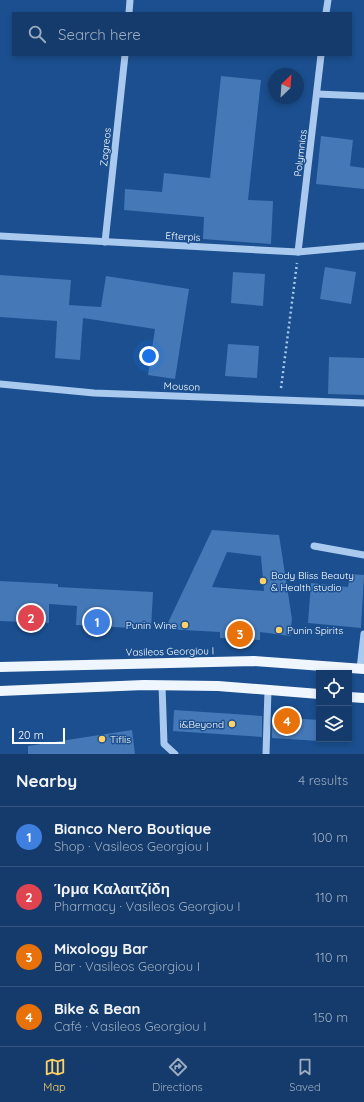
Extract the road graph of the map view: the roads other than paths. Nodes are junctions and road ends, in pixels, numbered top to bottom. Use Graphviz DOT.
graph roads {
  1 [pos="130,0"];
  2 [pos="328,0"];
  3 [pos="129,12"];
  4 [pos="326,12"];
  5 [pos="124,56"];
  6 [pos="321,56"];
  7 [pos="317,94"];
  8 [pos="364,96"];
  9 [pos="0,236"];
  10 [pos="105,242"];
  11 [pos="364,246"];
  12 [pos="298,252"];
  13 [pos="0,384"];
  14 [pos="364,403"];
  15 [pos="314,546"];
  16 [pos="364,555"];
  17 [pos="364,634"];
  18 [pos="0,667"];
  19 [pos="362,669"];
  20 [pos="162,685"];
  21 [pos="268,690"];
  22 [pos="0,691"];
  23 [pos="316,694"];
  24 [pos="352,697"];
  25 [pos="364,698"];
  26 [pos="174,754"];
  27 [pos="266,754"];
  1 -- 3 [label="street"];
  2 -- 4 [label="street"];
  5 -- 10 [label="street, Zagreos"];
  6 -- 7 [label="street, Polymnias"];
  7 -- 8 [label="street"];
  7 -- 12 [label="street, Polymnias"];
  9 -- 10 [label="street, Efterpis"];
  10 -- 12 [label="street, Efterpis"];
  11 -- 12 [label="street, Efterpis"];
  13 -- 14 [label="street, Mouson"];
  15 -- 16 [label="street"];
  17 -- 19 [label="street"];
  18 -- 19 [label="main road, Vasileos Georgiou I"];
  20 -- 21 [label="main road"];
  20 -- 22 [label="main road"];
  20 -- 26 [label="street"];
  21 -- 23 [label="main road"];
  21 -- 27 [label="street"];
  24 -- 25 [label="main road"];
}
